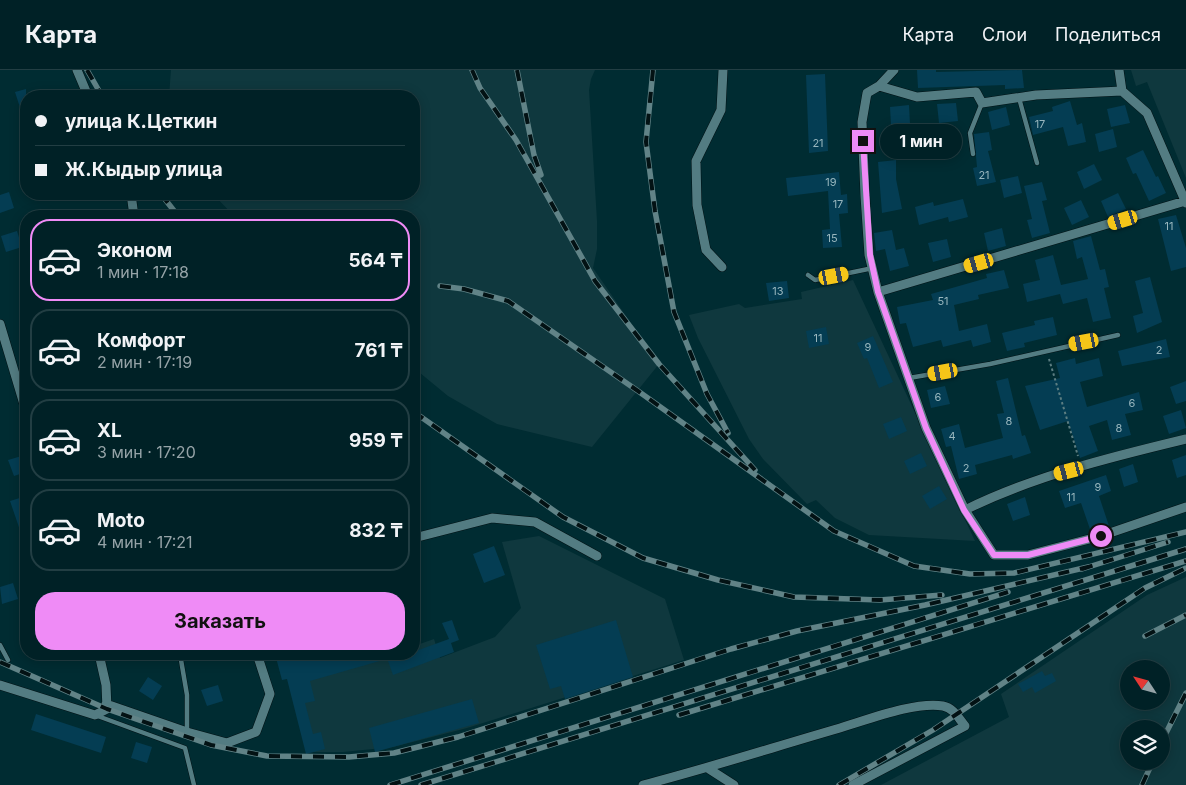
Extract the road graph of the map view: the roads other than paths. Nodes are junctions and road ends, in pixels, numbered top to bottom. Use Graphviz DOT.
graph roads {
  1 [pos="77,70"];
  2 [pos="723,70"];
  3 [pos="894,70"];
  4 [pos="1119,70"];
  5 [pos="879,86"];
  6 [pos="85,90"];
  7 [pos="1122,91"];
  8 [pos="1019,98"];
  9 [pos="982,103"];
  10 [pos="973,154"];
  11 [pos="1036,163"];
  12 [pos="1186,202"];
  13 [pos="722,267"];
  14 [pos="873,268"];
  15 [pos="808,275"];
  16 [pos="878,292"];
  17 [pos="0,324"];
  18 [pos="1118,335"];
  19 [pos="909,378"];
  20 [pos="20,391"];
  21 [pos="1186,439"];
  22 [pos="1186,507"];
  23 [pos="964,510"];
  24 [pos="420,536"];
  25 [pos="597,556"];
  26 [pos="0,645"];
  27 [pos="8,660"];
  28 [pos="100,660"];
  29 [pos="181,660"];
  30 [pos="259,660"];
  31 [pos="0,685"];
  32 [pos="106,704"];
  33 [pos="95,715"];
  34 [pos="187,732"];
  35 [pos="708,769"];
  36 [pos="194,785"];
  37 [pos="643,785"];
  38 [pos="734,785"];
  39 [pos="853,785"];
  1 -- 6 [label="street"];
  2 -- 13 [label="street"];
  3 -- 5 [label="street"];
  4 -- 7 [label="street"];
  5 -- 9 [label="street"];
  5 -- 14 [label="street"];
  7 -- 8 [label="street"];
  7 -- 12 [label="street"];
  8 -- 9 [label="street"];
  8 -- 11 [label="lane"];
  9 -- 10 [label="lane"];
  12 -- 16 [label="street"];
  14 -- 15 [label="lane"];
  14 -- 16 [label="street"];
  16 -- 19 [label="street"];
  17 -- 20 [label="street"];
  18 -- 19 [label="lane"];
  19 -- 23 [label="street"];
  21 -- 23 [label="street"];
  22 -- 23 [label="street"];
  24 -- 25 [label="street"];
  26 -- 27 [label="lane"];
  28 -- 32 [label="street"];
  29 -- 34 [label="lane"];
  30 -- 34 [label="street"];
  31 -- 33 [label="street"];
  32 -- 33 [label="street"];
  32 -- 34 [label="street"];
  33 -- 36 [label="lane"];
  35 -- 37 [label="street"];
  35 -- 38 [label="street"];
  35 -- 39 [label="street"];
}
